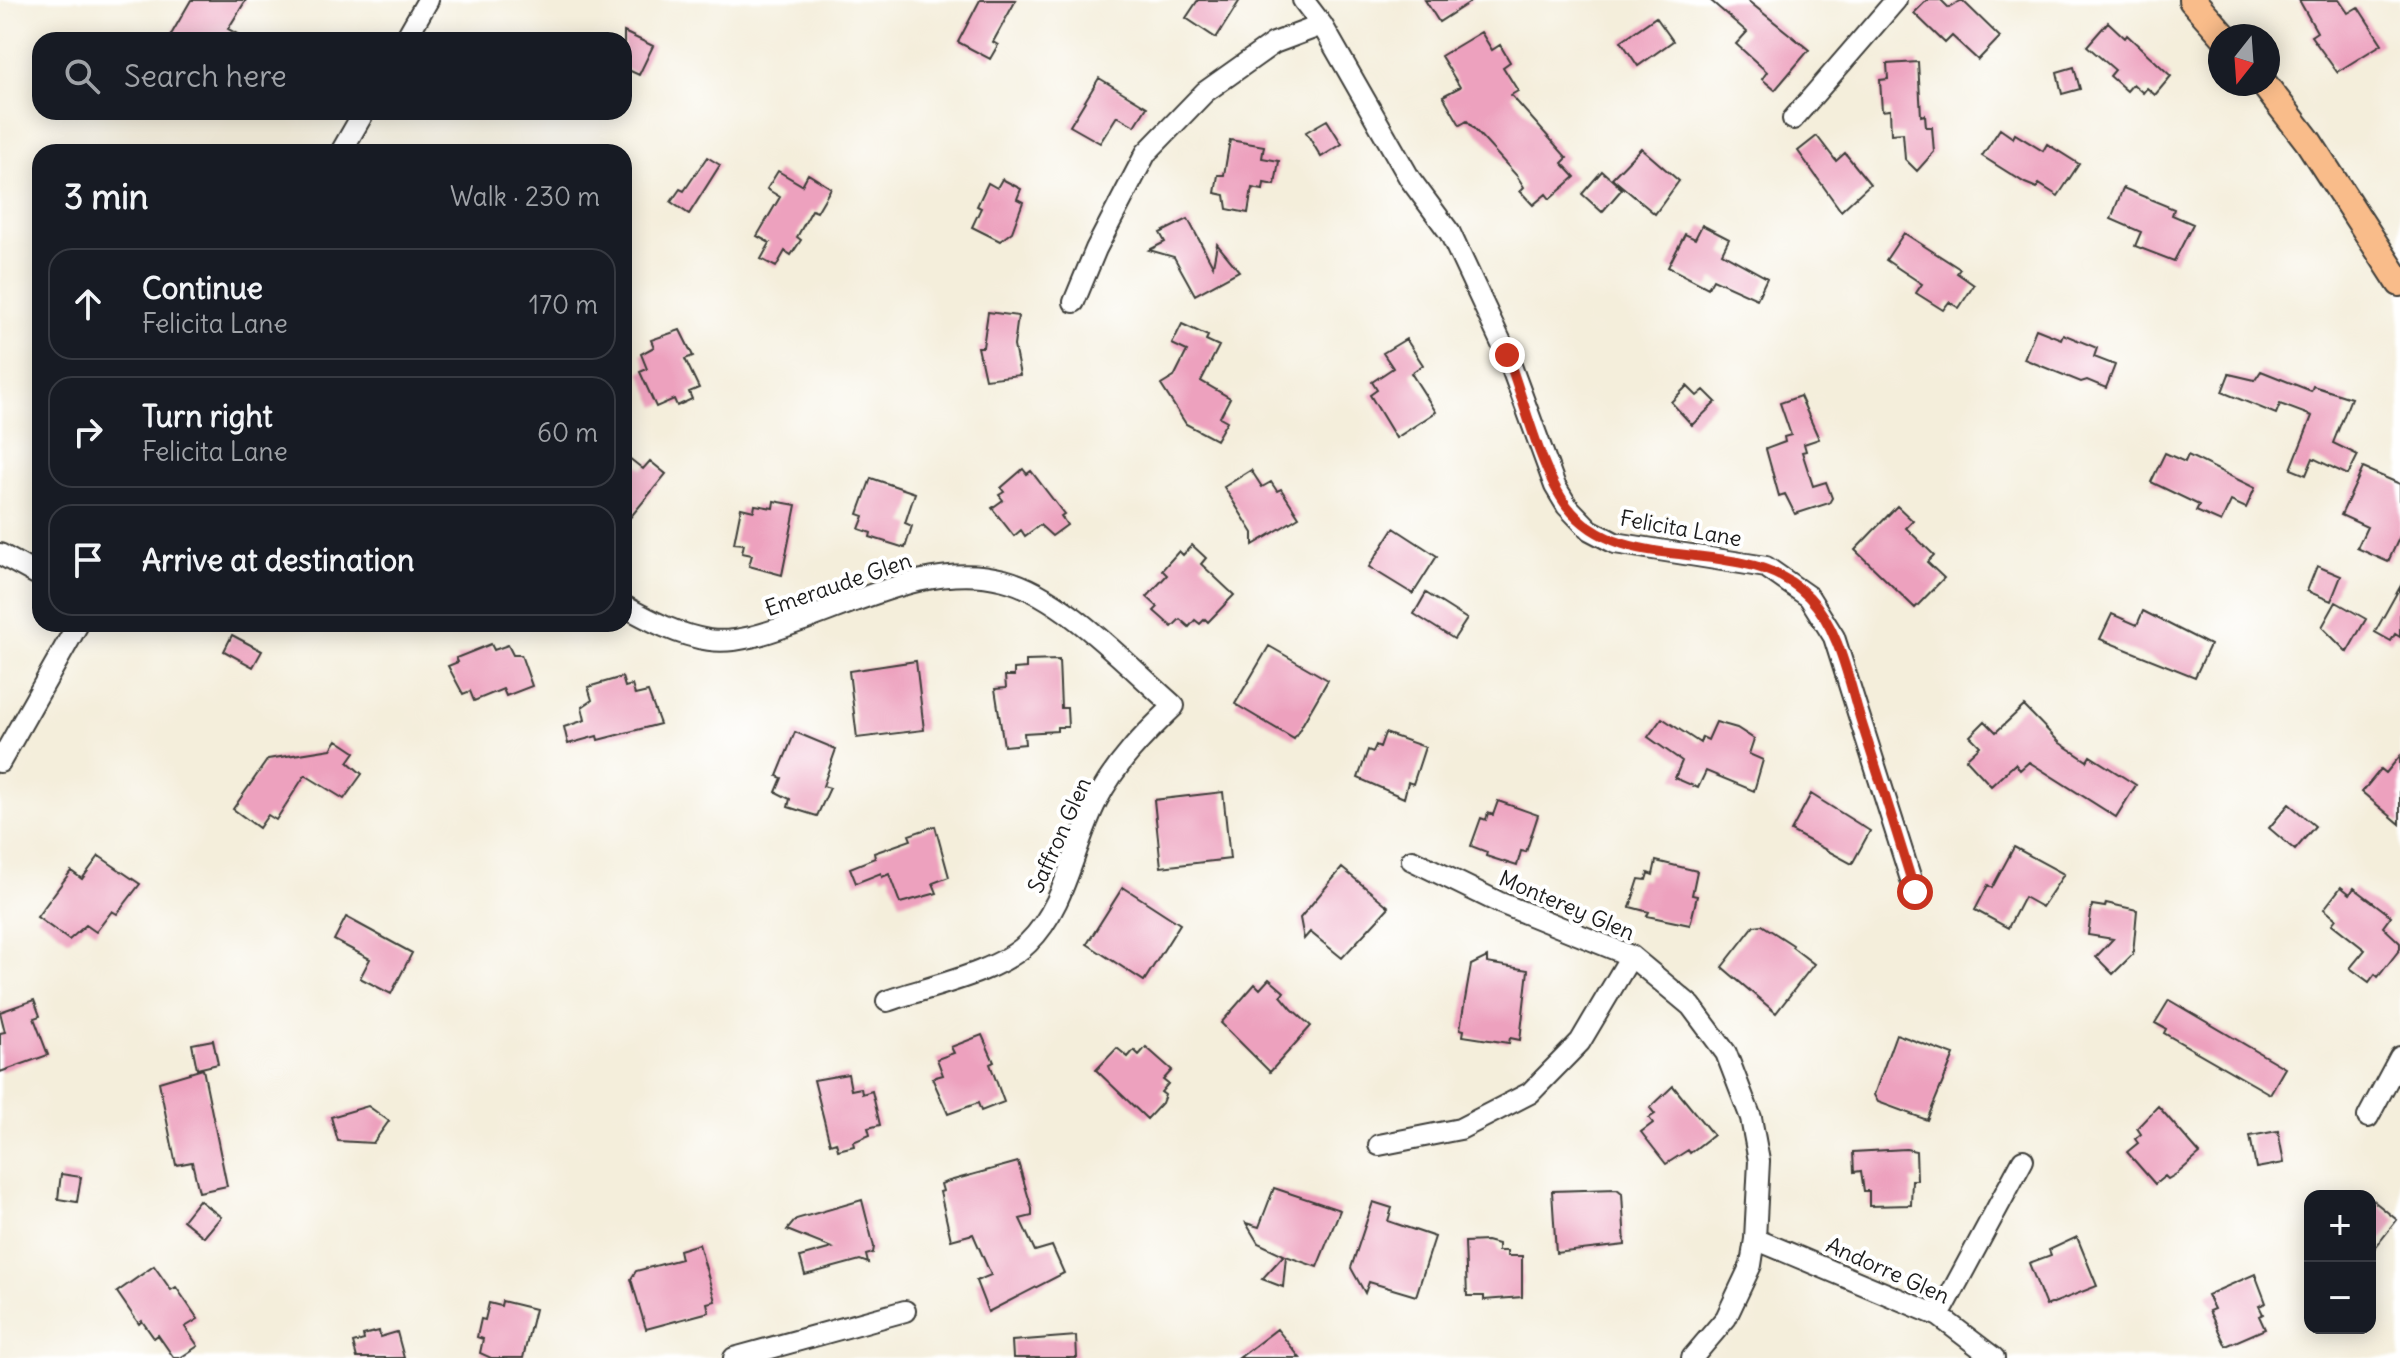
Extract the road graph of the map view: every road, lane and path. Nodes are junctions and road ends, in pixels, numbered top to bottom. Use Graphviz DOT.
graph roads {
  1 [pos="428,0"];
  2 [pos="1303,0"];
  3 [pos="1896,0"];
  4 [pos="2192,0"];
  5 [pos="2213,24"];
  6 [pos="1322,25"];
  7 [pos="410,32"];
  8 [pos="2273,96"];
  9 [pos="1793,119"];
  10 [pos="359,120"];
  11 [pos="346,144"];
  12 [pos="2400,283"];
  13 [pos="1074,302"];
  14 [pos="0,554"];
  15 [pos="32,572"];
  16 [pos="632,610"];
  17 [pos="73,632"];
  18 [pos="1174,706"];
  19 [pos="0,762"];
  20 [pos="1412,860"];
  21 [pos="1915,892"];
  22 [pos="1631,956"];
  23 [pos="887,1001"];
  24 [pos="2400,1057"];
  25 [pos="2368,1117"];
  26 [pos="1379,1145"];
  27 [pos="2023,1160"];
  28 [pos="1755,1239"];
  29 [pos="905,1311"];
  30 [pos="1939,1316"];
  31 [pos="734,1358"];
  32 [pos="1692,1358"];
  33 [pos="1994,1358"];
  1 -- 7 [label="street"];
  2 -- 6 [label="street, Felicita Lane"];
  3 -- 9 [label="street"];
  4 -- 5 [label="main road"];
  6 -- 13 [label="street"];
  6 -- 21 [label="street, Felicita Lane"];
  8 -- 12 [label="main road"];
  10 -- 11 [label="street"];
  14 -- 15 [label="street"];
  16 -- 18 [label="street, Emeraude Glen"];
  17 -- 19 [label="street"];
  18 -- 23 [label="street, Saffron Glen"];
  20 -- 22 [label="street, Monterey Glen"];
  22 -- 26 [label="street"];
  22 -- 28 [label="street, Monterey Glen"];
  24 -- 25 [label="street"];
  27 -- 30 [label="street"];
  28 -- 30 [label="street, Andorre Glen"];
  28 -- 32 [label="street, Monterey Glen"];
  29 -- 31 [label="street"];
  30 -- 33 [label="street, Andorre Glen"];
}
